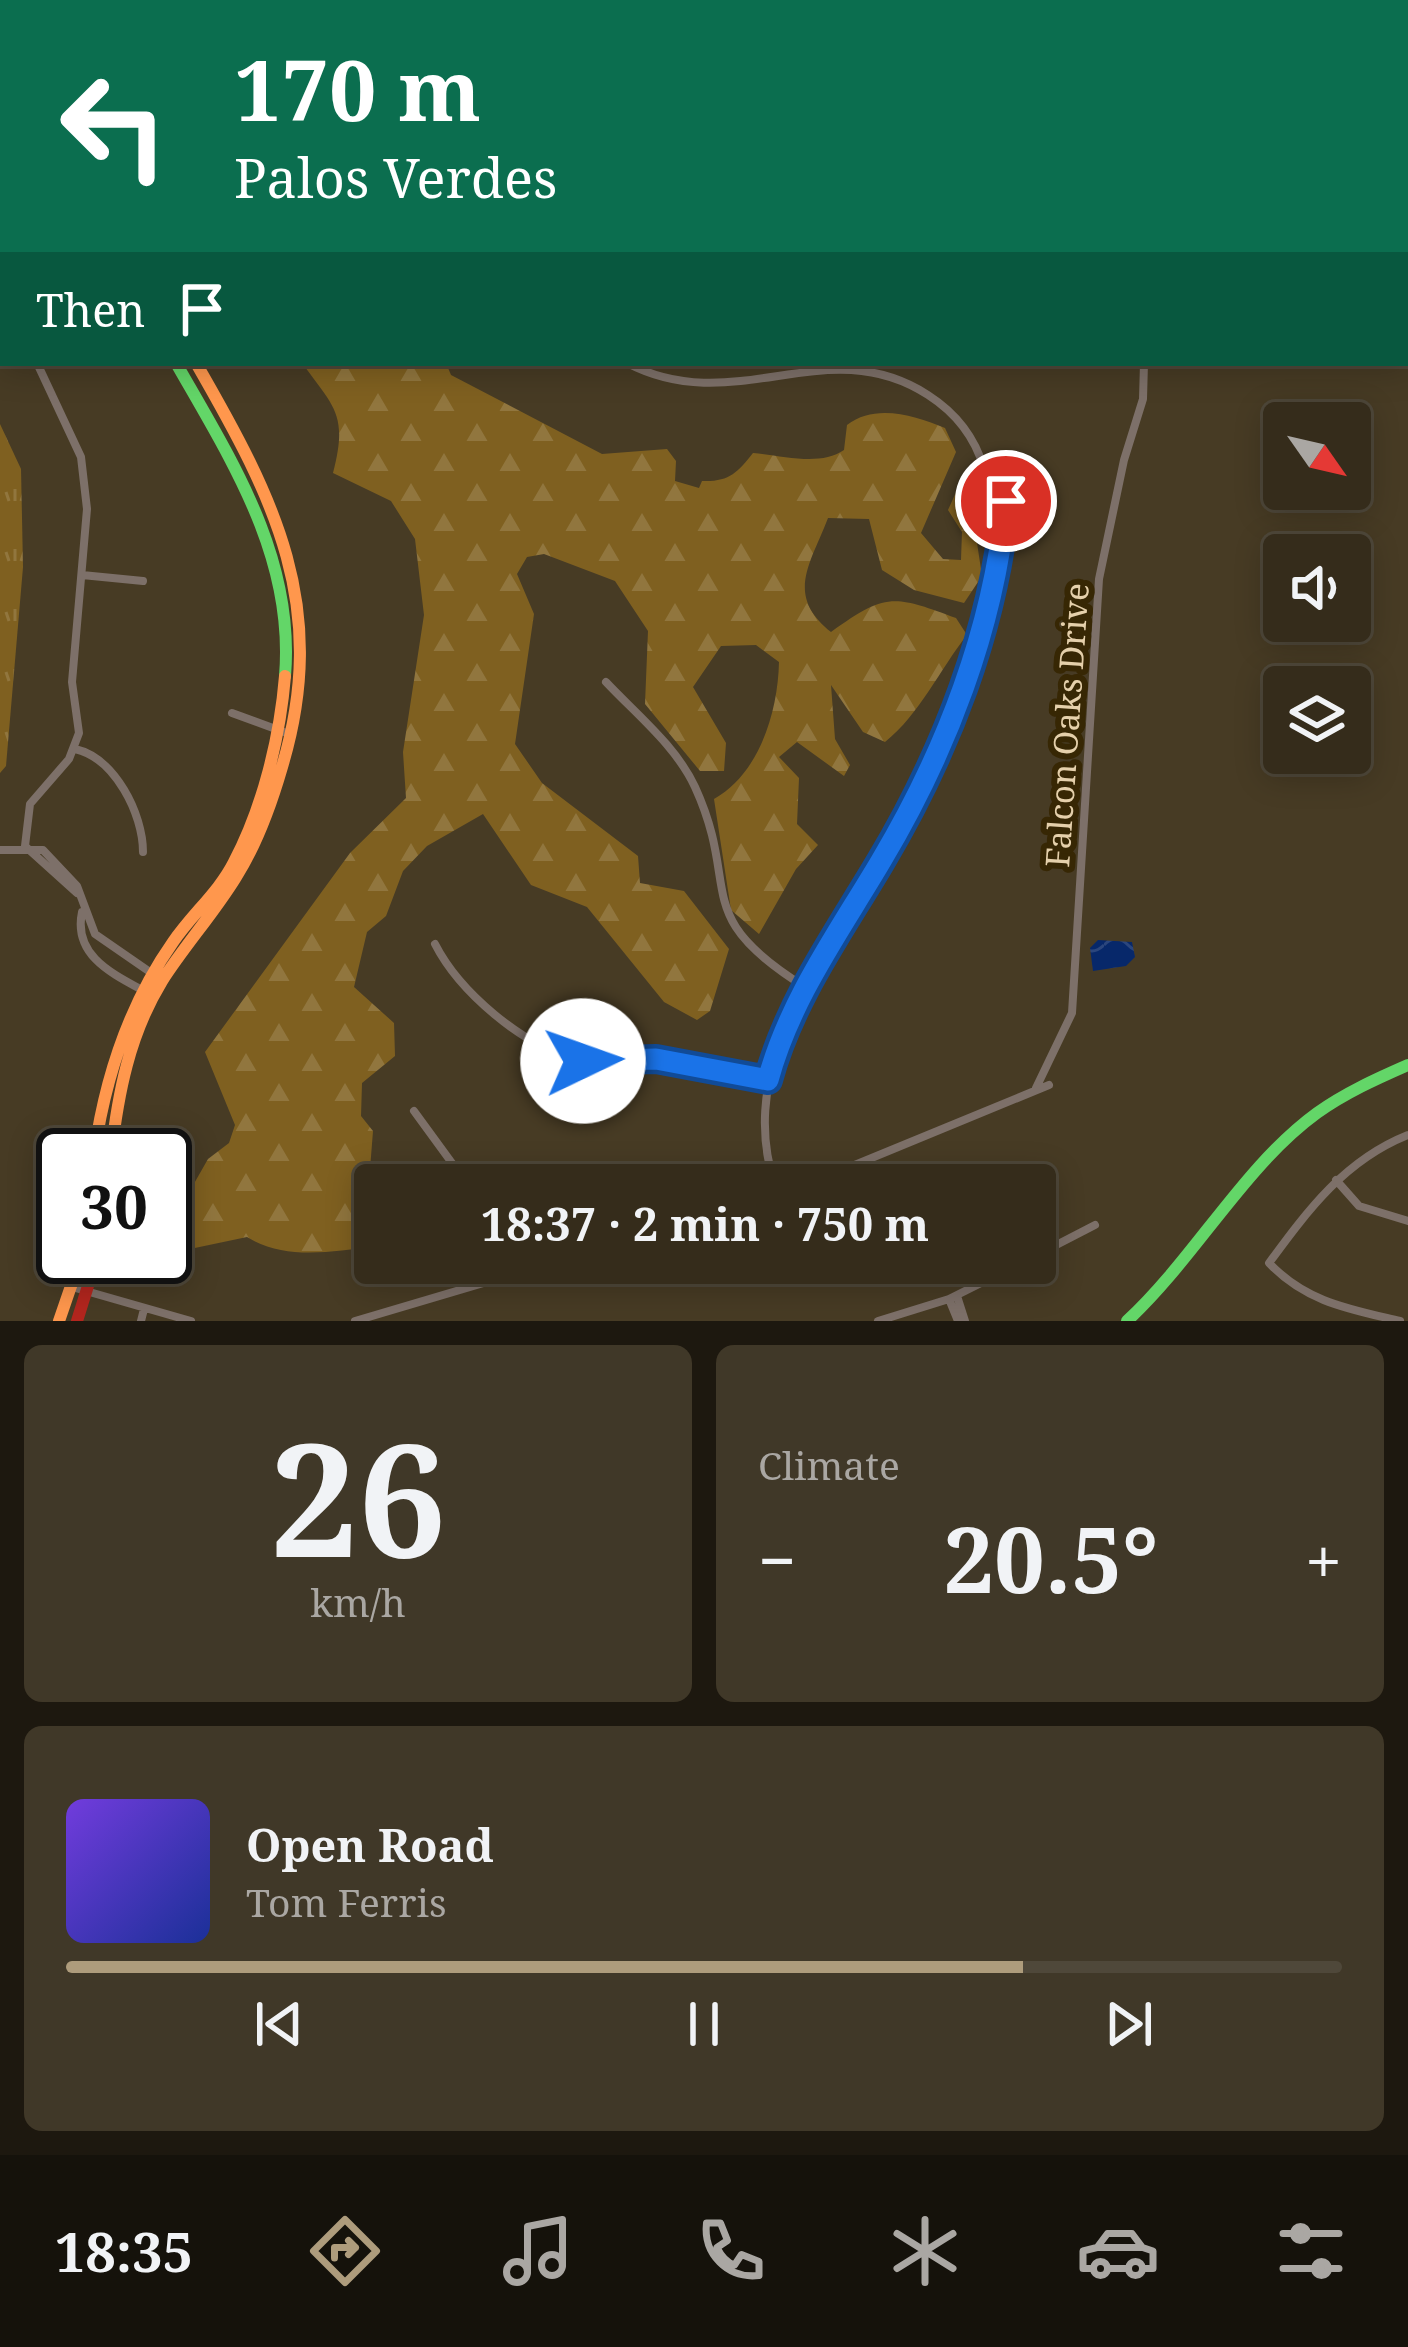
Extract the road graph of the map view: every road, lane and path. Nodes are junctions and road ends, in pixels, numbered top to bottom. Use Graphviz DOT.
graph roads {
  1 [pos="38,366"];
  2 [pos="178,366"];
  3 [pos="198,366"];
  4 [pos="634,366"];
  5 [pos="1144,366"];
  6 [pos="82,575"];
  7 [pos="143,580"];
  8 [pos="607,682"];
  9 [pos="232,713"];
  10 [pos="277,731"];
  11 [pos="294,735"];
  12 [pos="75,749"];
  13 [pos="25,846"];
  14 [pos="0,850"];
  15 [pos="143,852"];
  16 [pos="83,910"];
  17 [pos="435,944"];
  18 [pos="157,977"];
  19 [pos="805,987"];
  20 [pos="147,992"];
  21 [pos="1408,1065"];
  22 [pos="768,1080"];
  23 [pos="1049,1085"];
  24 [pos="1036,1088"];
  25 [pos="413,1111"];
  26 [pos="97,1128"];
  27 [pos="114,1128"];
  28 [pos="1408,1135"];
  29 [pos="452,1164"];
  30 [pos="768,1164"];
  31 [pos="856,1164"];
  32 [pos="1336,1180"];
  33 [pos="1408,1221"];
  34 [pos="1095,1225"];
  35 [pos="1056,1245"];
  36 [pos="73,1284"];
  37 [pos="90,1284"];
  38 [pos="479,1284"];
  39 [pos="980,1284"];
  40 [pos="72,1287"];
  41 [pos="88,1291"];
  42 [pos="953,1298"];
  43 [pos="144,1309"];
  44 [pos="1375,1318"];
  45 [pos="1126,1320"];
  46 [pos="59,1321"];
  47 [pos="77,1321"];
  48 [pos="141,1321"];
  49 [pos="190,1321"];
  50 [pos="355,1321"];
  51 [pos="878,1321"];
  52 [pos="962,1321"];
  53 [pos="1400,1321"];
  1 -- 6 [label="street"];
  2 -- 10 [label="street"];
  3 -- 11 [label="street"];
  4 -- 19 [label="street"];
  5 -- 24 [label="street, Falcon Oaks Drive"];
  6 -- 7 [label="street"];
  6 -- 12 [label="street"];
  8 -- 19 [label="street"];
  9 -- 10 [label="street"];
  10 -- 11 [label="street"];
  10 -- 18 [label="street"];
  11 -- 18 [label="street"];
  12 -- 13 [label="street"];
  12 -- 15 [label="street"];
  13 -- 14 [label="street"];
  13 -- 16 [label="street"];
  16 -- 18 [label="street"];
  16 -- 20 [label="street"];
  17 -- 22 [label="street"];
  18 -- 20 [label="street"];
  19 -- 22 [label="street"];
  20 -- 26 [label="street"];
  20 -- 27 [label="street"];
  21 -- 45 [label="street"];
  22 -- 30 [label="street"];
  23 -- 24 [label="street"];
  24 -- 31 [label="street"];
  25 -- 29 [label="street"];
  28 -- 32 [label="street"];
  32 -- 33 [label="street"];
  32 -- 44 [label="street"];
  34 -- 35 [label="street"];
  36 -- 40 [label="street"];
  37 -- 41 [label="street"];
  38 -- 50 [label="street"];
  39 -- 42 [label="street"];
  40 -- 41 [label="street"];
  40 -- 46 [label="street"];
  41 -- 43 [label="street"];
  41 -- 47 [label="street"];
  42 -- 51 [label="street"];
  42 -- 52 [label="street"];
  43 -- 48 [label="street"];
  43 -- 49 [label="street"];
  44 -- 53 [label="street"];
}
